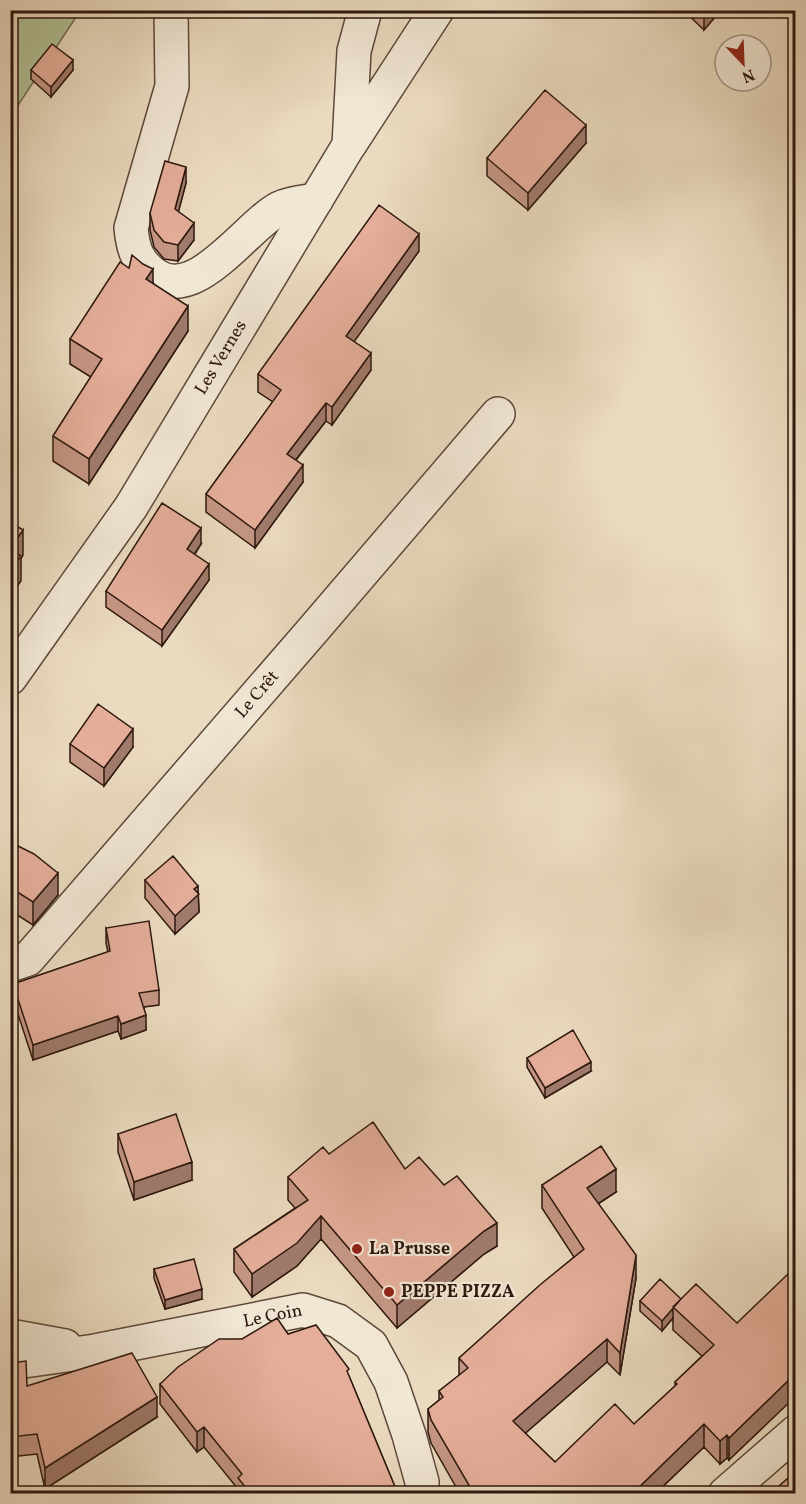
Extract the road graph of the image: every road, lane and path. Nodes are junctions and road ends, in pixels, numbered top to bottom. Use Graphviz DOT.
graph roads {
  1 [pos="171,10"];
  2 [pos="365,10"];
  3 [pos="437,10"];
  4 [pos="349,145"];
  5 [pos="316,200"];
  6 [pos="498,414"];
  7 [pos="10,678"];
  8 [pos="10,965"];
  9 [pos="10,1336"];
  10 [pos="95,1351"];
  11 [pos="10,1363"];
  12 [pos="795,1432"];
  13 [pos="422,1494"];
  14 [pos="725,1494"];
  1 -- 5 [label="street"];
  2 -- 4 [label="street, Les Vernes"];
  3 -- 4 [label="street"];
  4 -- 5 [label="street, Les Vernes"];
  5 -- 7 [label="street, Les Vernes"];
  6 -- 8 [label="street, Le Crêt"];
  9 -- 10 [label="street"];
  10 -- 11 [label="street, Le Coin"];
  10 -- 13 [label="street, Le Coin"];
  12 -- 14 [label="street"];
}
